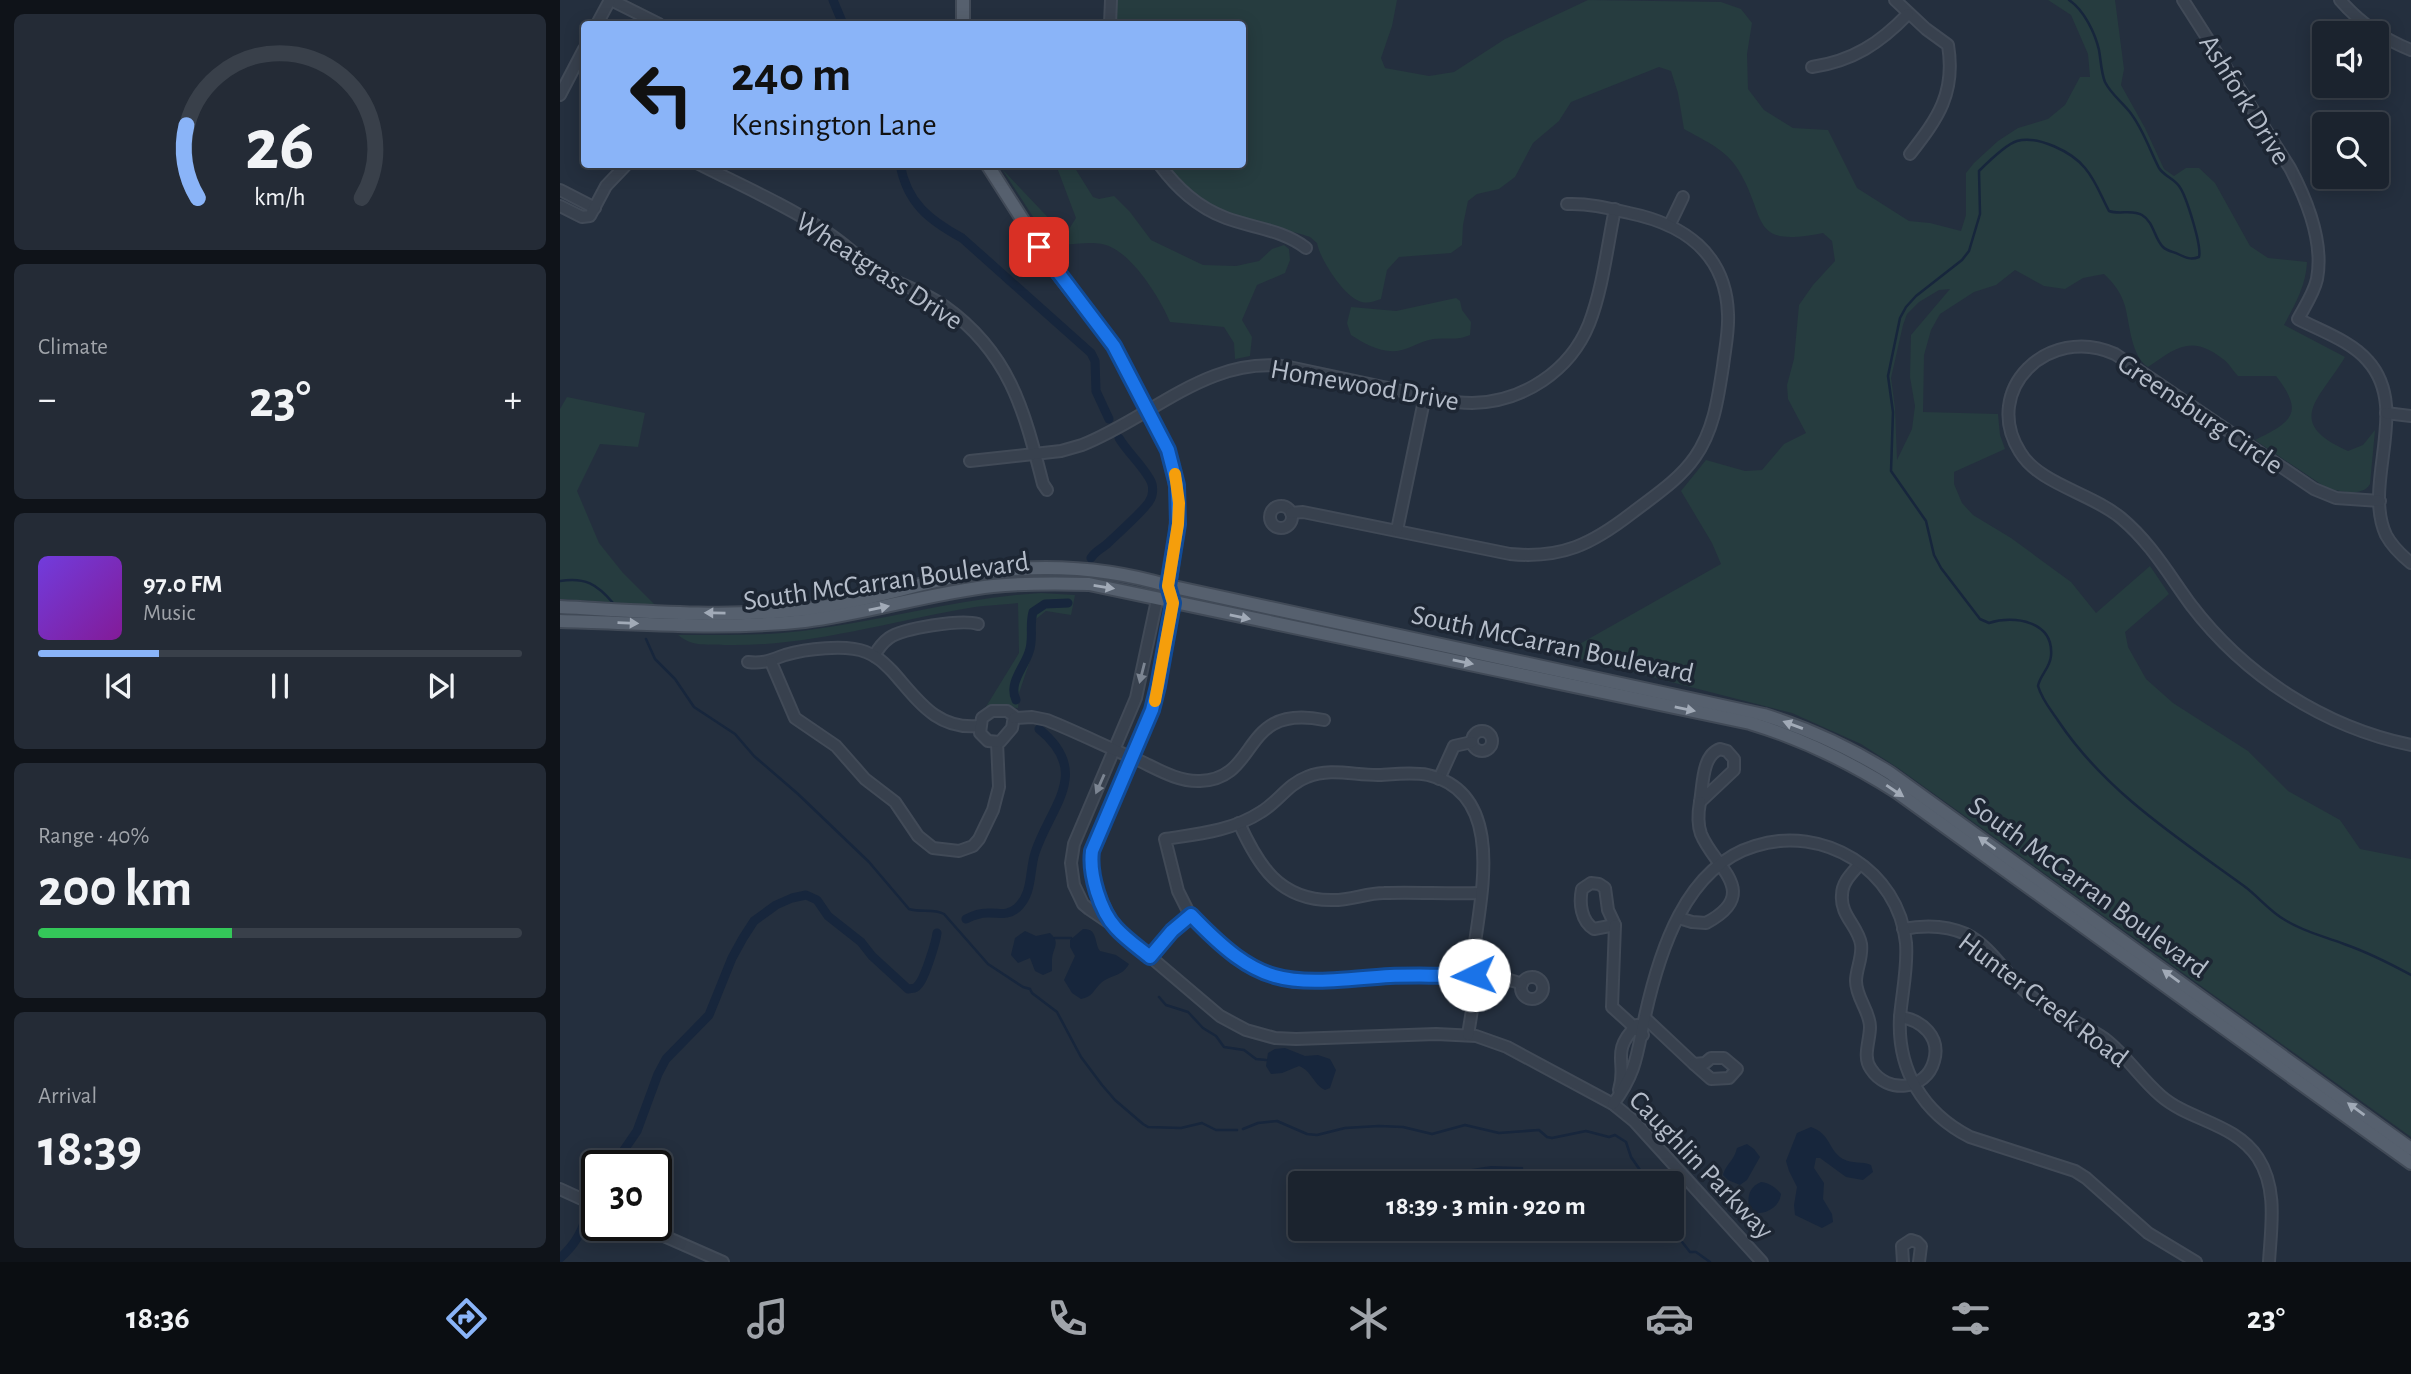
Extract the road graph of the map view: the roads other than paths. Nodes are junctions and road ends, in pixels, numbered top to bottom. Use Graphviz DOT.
graph roads {
  1 [pos="611,0"];
  2 [pos="963,0"];
  3 [pos="1111,0"];
  4 [pos="1895,0"];
  5 [pos="2183,0"];
  6 [pos="2340,0"];
  7 [pos="1908,14"];
  8 [pos="599,21"];
  9 [pos="653,21"];
  10 [pos="963,21"];
  11 [pos="1110,21"];
  12 [pos="2411,50"];
  13 [pos="581,55"];
  14 [pos="1812,67"];
  15 [pos="560,95"];
  16 [pos="1910,154"];
  17 [pos="623,168"];
  18 [pos="707,168"];
  19 [pos="989,168"];
  20 [pos="1162,168"];
  21 [pos="560,190"];
  22 [pos="1683,197"];
  23 [pos="1567,204"];
  24 [pos="560,206"];
  25 [pos="595,208"];
  26 [pos="1615,209"];
  27 [pos="1670,224"];
  28 [pos="1306,248"];
  29 [pos="1425,396"];
  30 [pos="1147,410"];
  31 [pos="2386,413"];
  32 [pos="2411,416"];
  33 [pos="1035,454"];
  34 [pos="970,461"];
  35 [pos="1047,490"];
  36 [pos="2380,501"];
  37 [pos="1292,513"];
  38 [pos="1397,530"];
  39 [pos="2411,563"];
  40 [pos="1168,586"];
  41 [pos="1157,600"];
  42 [pos="1173,603"];
  43 [pos="560,607"];
  44 [pos="560,621"];
  45 [pos="978,624"];
  46 [pos="874,656"];
  47 [pos="771,662"];
  48 [pos="748,663"];
  49 [pos="1014,718"];
  50 [pos="1324,720"];
  51 [pos="979,726"];
  52 [pos="1472,741"];
  53 [pos="997,742"];
  54 [pos="2411,745"];
  55 [pos="1115,751"];
  56 [pos="1132,758"];
  57 [pos="1439,779"];
  58 [pos="1700,802"];
  59 [pos="1239,823"];
  60 [pos="1860,863"];
  61 [pos="1721,864"];
  62 [pos="1480,893"];
  63 [pos="1191,915"];
  64 [pos="1679,918"];
  65 [pos="1615,925"];
  66 [pos="1114,926"];
  67 [pos="1903,929"];
  68 [pos="1150,957"];
  69 [pos="1474,975"];
  70 [pos="1522,984"];
  71 [pos="1900,1017"];
  72 [pos="1645,1018"];
  73 [pos="1639,1031"];
  74 [pos="1468,1035"];
  75 [pos="1620,1052"];
  76 [pos="1638,1055"];
  77 [pos="1694,1064"];
  78 [pos="1912,1085"];
  79 [pos="1613,1104"];
  80 [pos="2411,1149"];
  81 [pos="2411,1164"];
  82 [pos="560,1189"];
  83 [pos="581,1199"];
  84 [pos="672,1240"];
  85 [pos="723,1262"];
  86 [pos="1762,1262"];
  87 [pos="1903,1262"];
  88 [pos="1919,1262"];
  89 [pos="2196,1262"];
  90 [pos="2269,1262"];
  1 -- 8 [label="street"];
  1 -- 9 [label="street"];
  2 -- 10 [label="main road"];
  3 -- 11 [label="street"];
  4 -- 7 [label="street"];
  5 -- 31 [label="street, Ashfork Drive"];
  6 -- 12 [label="street"];
  7 -- 14 [label="street"];
  7 -- 16 [label="street"];
  13 -- 15 [label="street"];
  17 -- 25 [label="street"];
  18 -- 33 [label="street, Wheatgrass Drive"];
  19 -- 30 [label="main road"];
  20 -- 28 [label="street"];
  21 -- 25 [label="street"];
  22 -- 27 [label="street"];
  23 -- 26 [label="street"];
  24 -- 25 [label="street"];
  26 -- 27 [label="street"];
  26 -- 29 [label="street, Homewood Drive"];
  27 -- 38 [label="street"];
  29 -- 30 [label="street, Homewood Drive"];
  29 -- 38 [label="street"];
  30 -- 33 [label="street, Homewood Drive"];
  30 -- 40 [label="main road"];
  31 -- 32 [label="street"];
  31 -- 36 [label="street"];
  33 -- 34 [label="street, Homewood Drive"];
  33 -- 35 [label="street, Wheatgrass Drive"];
  36 -- 39 [label="street"];
  36 -- 54 [label="street, Greensburg Circle"];
  37 -- 38 [label="street"];
  40 -- 41 [label="main road, Caughlin Parkway"];
  40 -- 42 [label="main road, Caughlin Parkway"];
  40 -- 43 [label="main road, South McCarran Boulevard, one-way"];
  80 -- 40 [label="main road, South McCarran Boulevard, one-way"];
  41 -- 42 [label="main road, South McCarran Boulevard"];
  44 -- 41 [label="main road, South McCarran Boulevard, one-way"];
  41 -- 55 [label="street, Caughlin Parkway, one-way"];
  42 -- 56 [label="street, Caughlin Parkway"];
  42 -- 81 [label="main road, South McCarran Boulevard, one-way"];
  45 -- 46 [label="street"];
  46 -- 47 [label="street"];
  46 -- 51 [label="street"];
  47 -- 48 [label="street"];
  47 -- 53 [label="street"];
  49 -- 51 [label="street"];
  49 -- 53 [label="street"];
  49 -- 55 [label="street"];
  50 -- 56 [label="street"];
  51 -- 53 [label="street"];
  52 -- 57 [label="street"];
  55 -- 56 [label="street"];
  55 -- 66 [label="street, Caughlin Parkway, one-way"];
  56 -- 66 [label="street, Caughlin Parkway"];
  57 -- 59 [label="street"];
  57 -- 62 [label="street"];
  58 -- 58 [label="street"];
  58 -- 61 [label="street"];
  59 -- 62 [label="street"];
  59 -- 63 [label="street"];
  60 -- 61 [label="street"];
  60 -- 67 [label="street"];
  60 -- 78 [label="street"];
  61 -- 64 [label="street"];
  61 -- 64 [label="street"];
  62 -- 69 [label="street"];
  63 -- 68 [label="street"];
  63 -- 69 [label="street"];
  64 -- 72 [label="street"];
  65 -- 73 [label="street"];
  66 -- 68 [label="street, Caughlin Parkway"];
  67 -- 71 [label="street"];
  67 -- 90 [label="street, Hunter Creek Road"];
  68 -- 74 [label="street, Caughlin Parkway"];
  69 -- 70 [label="street"];
  69 -- 74 [label="street"];
  71 -- 78 [label="street"];
  71 -- 78 [label="street"];
  72 -- 73 [label="street"];
  72 -- 77 [label="street"];
  73 -- 75 [label="street"];
  73 -- 76 [label="street"];
  74 -- 79 [label="street, Caughlin Parkway"];
  75 -- 76 [label="street"];
  75 -- 79 [label="street"];
  76 -- 79 [label="street"];
  78 -- 89 [label="street"];
  79 -- 86 [label="street, Caughlin Parkway"];
  82 -- 83 [label="street"];
  84 -- 85 [label="street"];
  87 -- 88 [label="street"];
}
